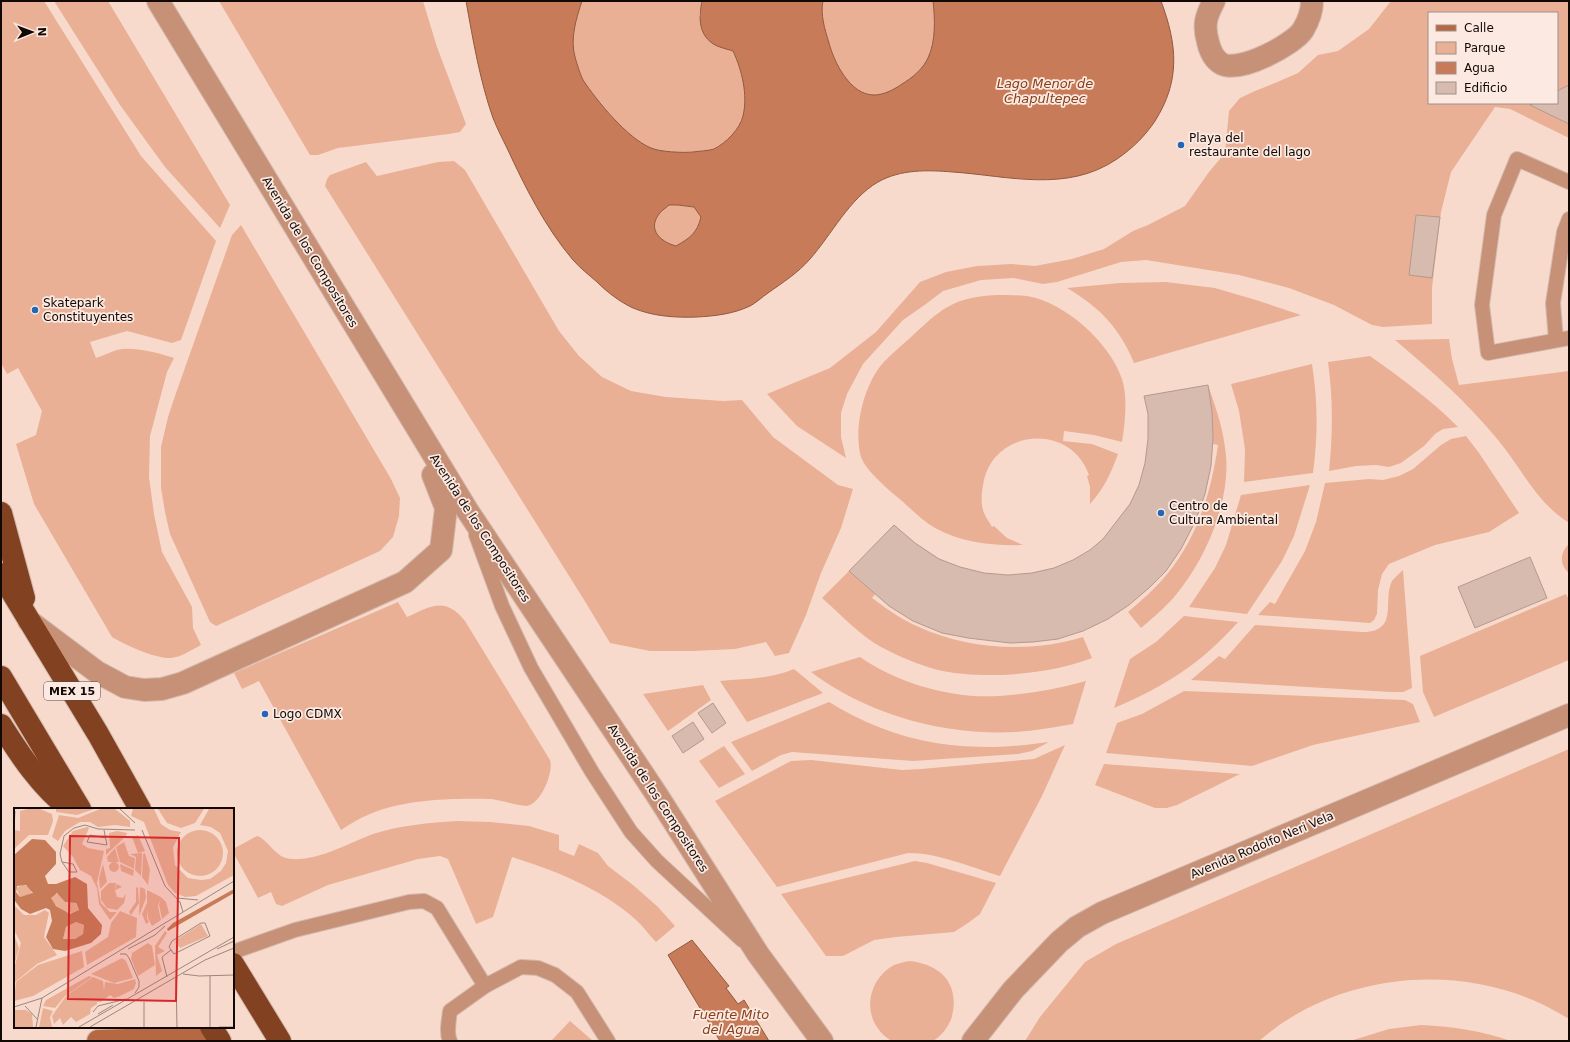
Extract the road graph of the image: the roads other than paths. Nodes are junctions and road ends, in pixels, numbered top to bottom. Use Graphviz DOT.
graph roads {
  1 [pos="158,1"];
  2 [pos="1214,1"];
  3 [pos="1312,1"];
  4 [pos="1569,182"];
  5 [pos="1569,219"];
  6 [pos="1563,339"];
  7 [pos="406,411"];
  8 [pos="466,510"];
  9 [pos="1,513"];
  10 [pos="1,574"];
  11 [pos="29,621"];
  12 [pos="1,677"];
  13 [pos="1569,715"];
  14 [pos="1,724"];
  15 [pos="69,808"];
  16 [pos="79,808"];
  17 [pos="139,808"];
  18 [pos="234,952"];
  19 [pos="758,954"];
  20 [pos="234,966"];
  21 [pos="485,986"];
  22 [pos="986,1032"];
  23 [pos="216,1035"];
  24 [pos="98,1041"];
  25 [pos="280,1041"];
  26 [pos="450,1041"];
  27 [pos="608,1041"];
  28 [pos="822,1041"];
  29 [pos="973,1041"];
  1 -- 7 [label="street, Avenida de los Compositores"];
  2 -- 3 [label="street"];
  4 -- 6 [label="lane"];
  5 -- 6 [label="lane"];
  7 -- 8 [label="street, Avenida de los Compositores"];
  7 -- 11 [label="street"];
  8 -- 19 [label="street, Avenida de los Compositores"];
  8 -- 19 [label="lane"];
  9 -- 11 [label="highway"];
  10 -- 11 [label="highway, MEX 15"];
  11 -- 17 [label="highway, MEX 15"];
  12 -- 16 [label="highway"];
  13 -- 22 [label="street, Avenida Rodolfo Neri Vela"];
  14 -- 15 [label="highway"];
  18 -- 21 [label="lane"];
  19 -- 28 [label="street, Avenida de los Compositores"];
  20 -- 25 [label="highway"];
  21 -- 26 [label="lane"];
  21 -- 27 [label="lane"];
  22 -- 29 [label="street, Avenida Rodolfo Neri Vela"];
  23 -- 24 [label="street"];
}
